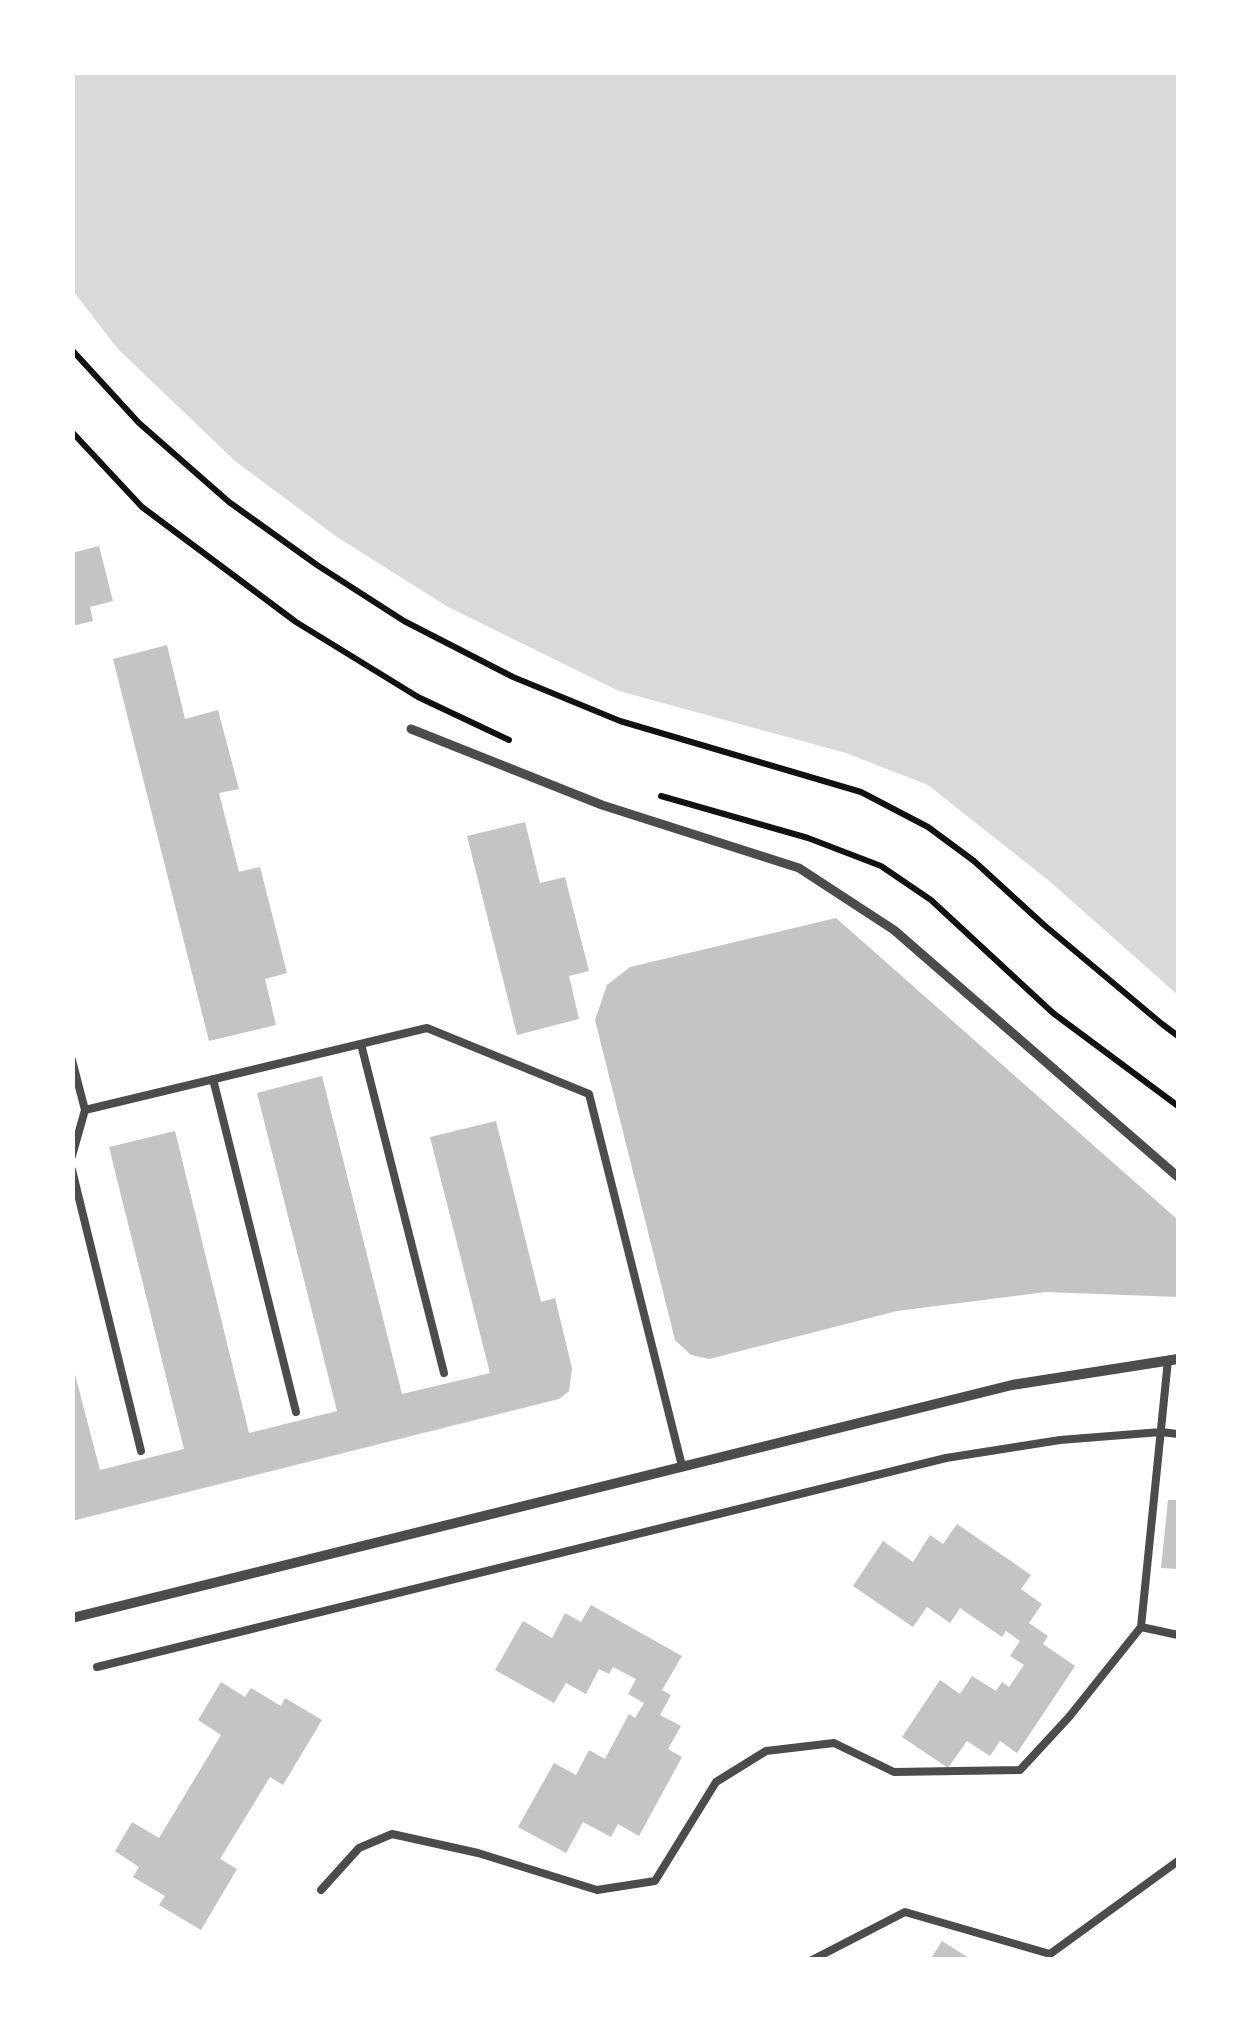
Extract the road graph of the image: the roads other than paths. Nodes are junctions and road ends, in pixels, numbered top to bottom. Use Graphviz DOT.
graph roads {
  1 [pos="411,728"];
  2 [pos="361,1044"];
  3 [pos="72,1060"];
  4 [pos="213,1079"];
  5 [pos="84,1110"];
  6 [pos="72,1156"];
  7 [pos="72,1170"];
  8 [pos="1178,1177"];
  9 [pos="1173,1360"];
  10 [pos="444,1373"];
  11 [pos="296,1412"];
  12 [pos="1161,1432"];
  13 [pos="1178,1434"];
  14 [pos="141,1451"];
  15 [pos="682,1466"];
  16 [pos="72,1618"];
  17 [pos="1141,1626"];
  18 [pos="1178,1635"];
  19 [pos="98,1667"];
  20 [pos="1178,1861"];
  21 [pos="321,1890"];
  22 [pos="1051,1957"];
  23 [pos="812,1960"];
  1 -- 8 [label="street"];
  2 -- 4 [label="lane"];
  2 -- 10 [label="lane"];
  2 -- 15 [label="lane"];
  3 -- 5 [label="lane"];
  4 -- 5 [label="lane"];
  4 -- 11 [label="lane"];
  5 -- 6 [label="lane"];
  7 -- 14 [label="lane"];
  9 -- 12 [label="lane"];
  9 -- 15 [label="street"];
  12 -- 13 [label="lane"];
  12 -- 17 [label="lane"];
  12 -- 19 [label="lane"];
  15 -- 16 [label="street"];
  17 -- 18 [label="lane"];
  17 -- 21 [label="lane"];
  20 -- 22 [label="lane"];
  22 -- 23 [label="lane"];
}
